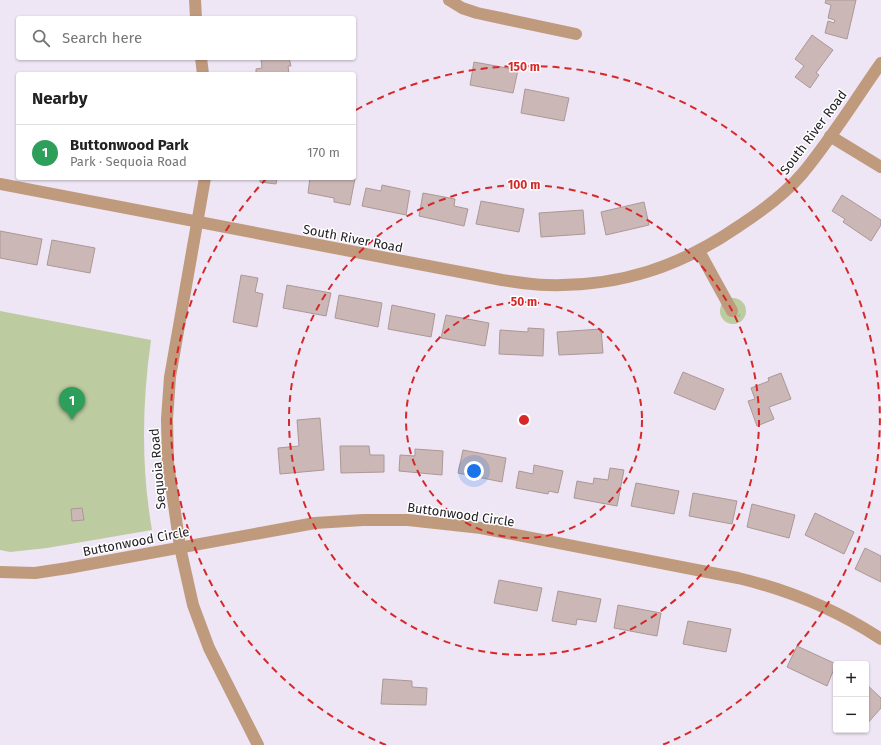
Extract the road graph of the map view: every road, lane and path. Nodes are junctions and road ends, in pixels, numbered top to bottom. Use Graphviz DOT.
graph roads {
  1 [pos="195,0"];
  2 [pos="449,0"];
  3 [pos="196,16"];
  4 [pos="576,34"];
  5 [pos="201,60"];
  6 [pos="881,63"];
  7 [pos="203,72"];
  8 [pos="830,136"];
  9 [pos="881,167"];
  10 [pos="205,180"];
  11 [pos="0,184"];
  12 [pos="198,223"];
  13 [pos="699,251"];
  14 [pos="732,311"];
  15 [pos="180,547"];
  16 [pos="0,572"];
  17 [pos="881,639"];
  18 [pos="258,745"];
  1 -- 3 [label="street"];
  2 -- 4 [label="street"];
  5 -- 7 [label="street"];
  6 -- 8 [label="street, South River Road"];
  8 -- 9 [label="street"];
  8 -- 13 [label="street, South River Road"];
  10 -- 12 [label="street, Sequoia Road"];
  11 -- 12 [label="street, South River Road"];
  12 -- 13 [label="street, South River Road"];
  12 -- 15 [label="street, Sequoia Road"];
  13 -- 14 [label="street"];
  15 -- 16 [label="street, Buttonwood Circle"];
  15 -- 17 [label="street, Buttonwood Circle"];
  15 -- 18 [label="street, Sequoia Road"];
}
